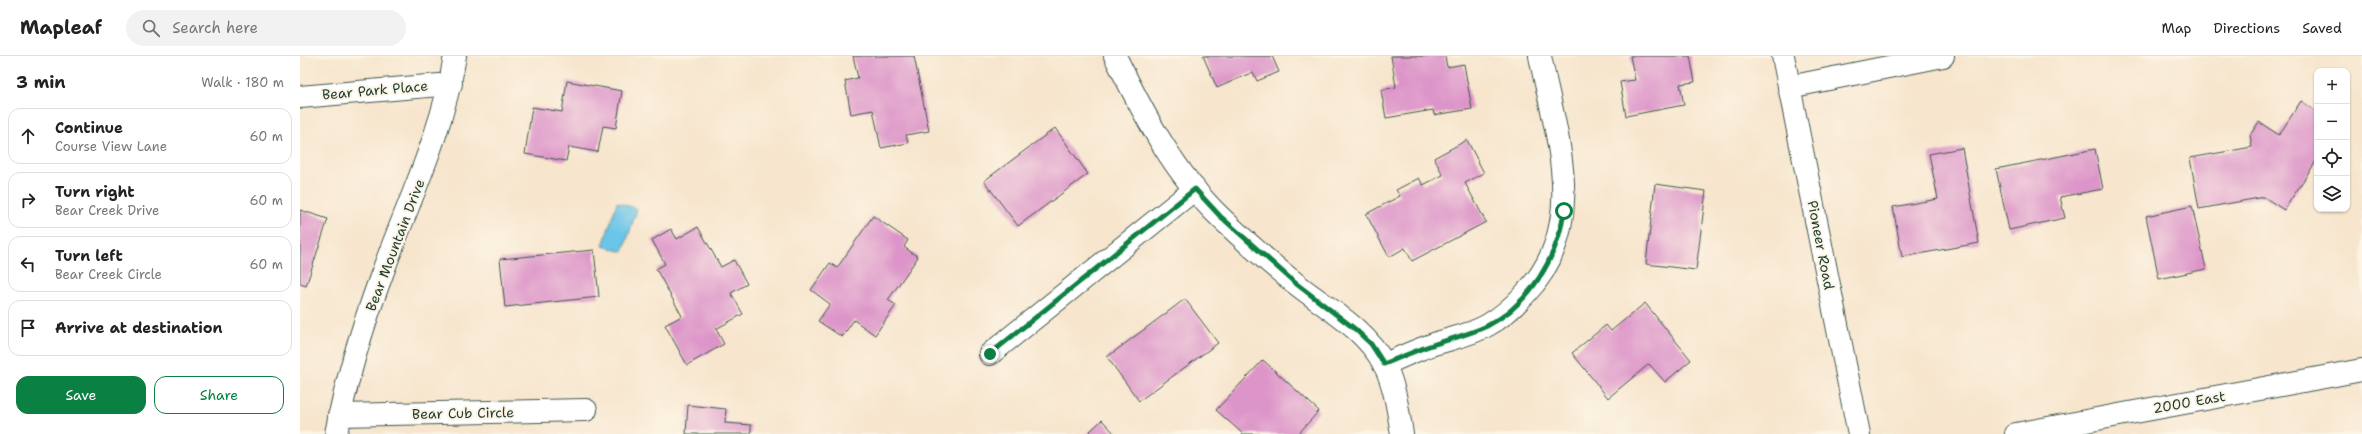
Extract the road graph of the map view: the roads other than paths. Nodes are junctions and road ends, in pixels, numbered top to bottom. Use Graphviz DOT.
graph roads {
  1 [pos="455,56"];
  2 [pos="1115,56"];
  3 [pos="1540,56"];
  4 [pos="1783,56"];
  5 [pos="1943,56"];
  6 [pos="451,84"];
  7 [pos="1789,87"];
  8 [pos="300,97"];
  9 [pos="1195,189"];
  10 [pos="990,354"];
  11 [pos="1384,364"];
  12 [pos="2362,370"];
  13 [pos="586,410"];
  14 [pos="338,425"];
  15 [pos="1402,434"];
  16 [pos="1859,434"];
  17 [pos="2016,434"];
  1 -- 6 [label="street, Bear Mountain Drive"];
  2 -- 9 [label="street"];
  3 -- 11 [label="street"];
  4 -- 7 [label="street, Pioneer Road"];
  5 -- 7 [label="street"];
  6 -- 8 [label="street, Bear Park Place"];
  6 -- 14 [label="street, Bear Mountain Drive"];
  7 -- 16 [label="street, Pioneer Road"];
  9 -- 10 [label="street"];
  9 -- 11 [label="street"];
  11 -- 15 [label="street"];
  12 -- 17 [label="street, 2000 East"];
  13 -- 14 [label="street, Bear Cub Circle"];
}
